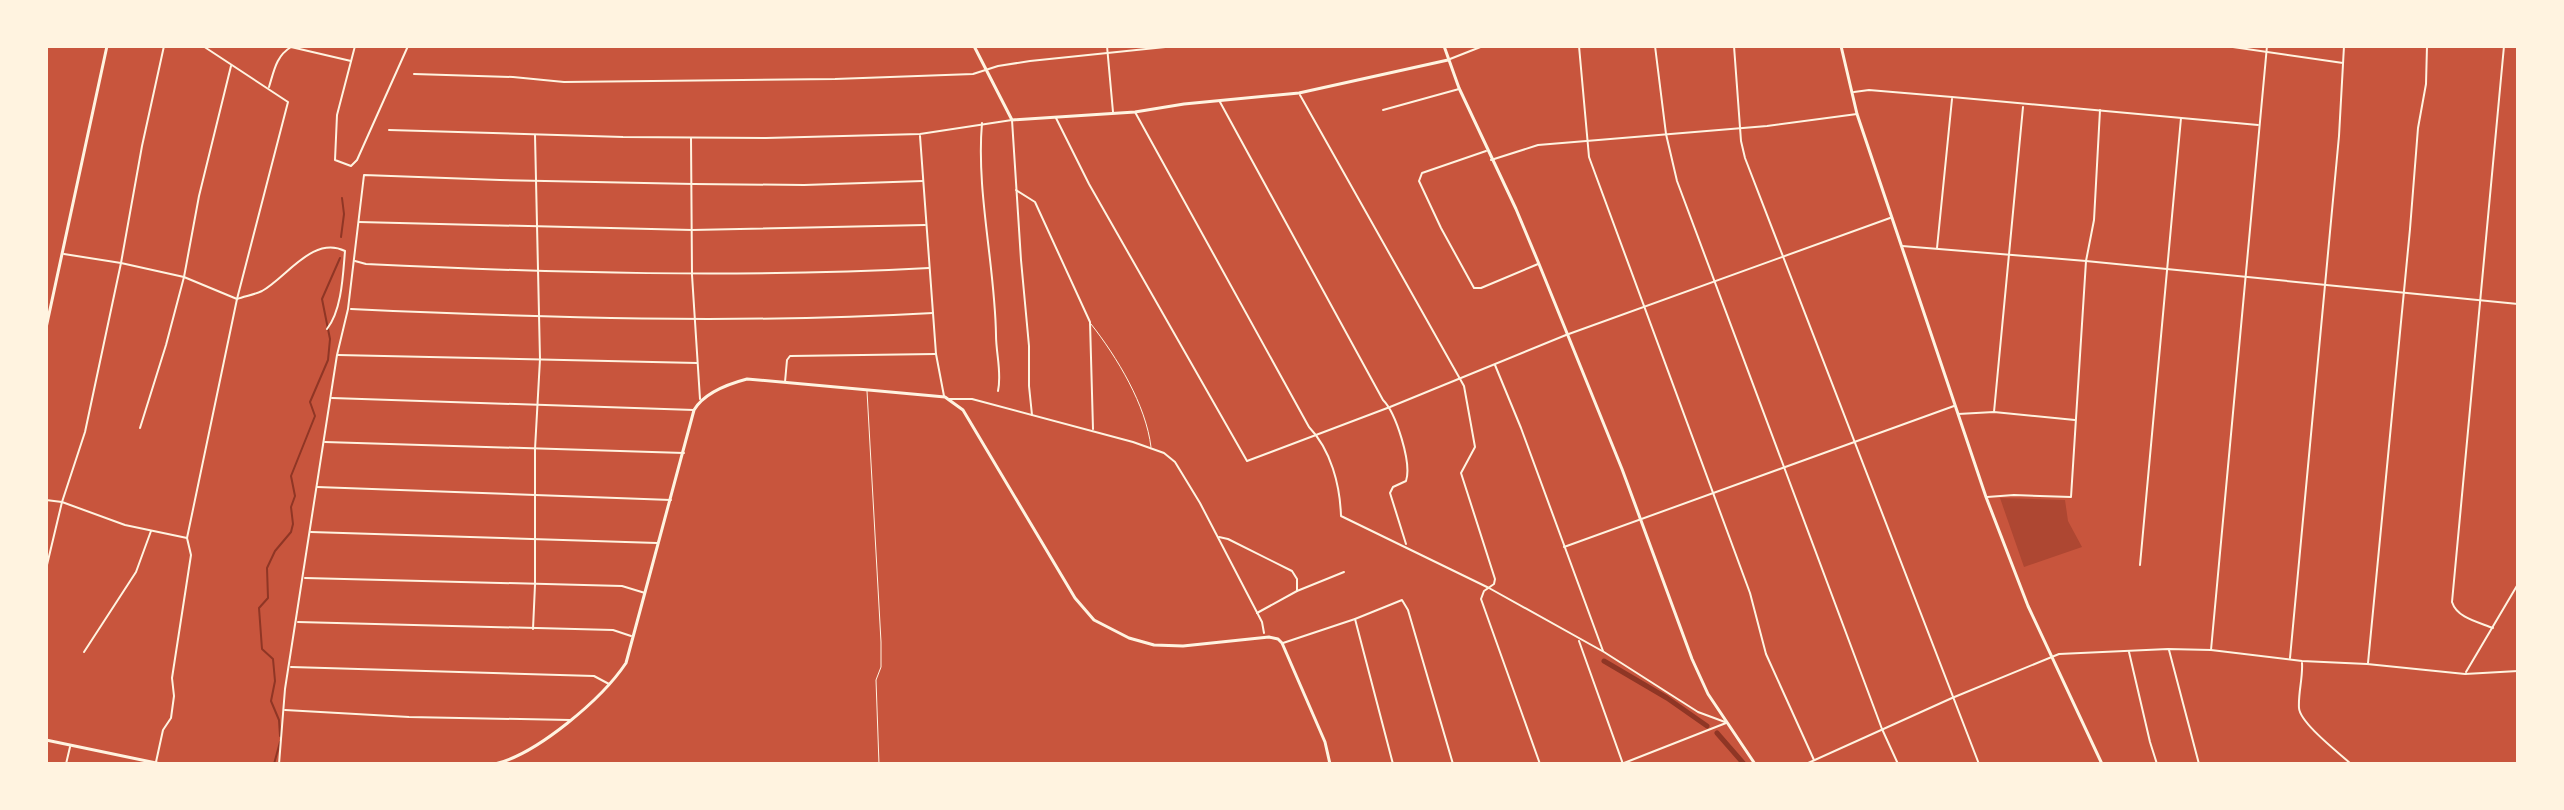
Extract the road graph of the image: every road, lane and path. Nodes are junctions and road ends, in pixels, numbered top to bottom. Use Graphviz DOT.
graph roads {
  1 [pos="107,46"];
  2 [pos="164,46"];
  3 [pos="203,46"];
  4 [pos="212,46"];
  5 [pos="355,46"];
  6 [pos="408,46"];
  7 [pos="974,46"];
  8 [pos="1107,46"];
  9 [pos="1175,46"];
  10 [pos="1444,46"];
  11 [pos="1483,46"];
  12 [pos="1579,46"];
  13 [pos="1655,46"];
  14 [pos="1734,46"];
  15 [pos="1841,46"];
  16 [pos="2226,46"];
  17 [pos="2267,46"];
  18 [pos="2344,46"];
  19 [pos="2427,46"];
  20 [pos="2504,46"];
  21 [pos="211,51"];
  22 [pos="1108,53"];
  23 [pos="2266,53"];
  24 [pos="1449,60"];
  25 [pos="351,61"];
  26 [pos="2343,63"];
  27 [pos="231,64"];
  28 [pos="986,70"];
  29 [pos="414,74"];
  30 [pos="269,88"];
  31 [pos="1459,88"];
  32 [pos="1851,92"];
  33 [pos="1299,93"];
  34 [pos="1952,97"];
  35 [pos="1219,101"];
  36 [pos="2023,104"];
  37 [pos="1383,110"];
  38 [pos="2100,110"];
  39 [pos="1135,112"];
  40 [pos="1113,114"];
  41 [pos="1857,114"];
  42 [pos="1056,118"];
  43 [pos="2181,118"];
  44 [pos="1012,120"];
  45 [pos="982,123"];
  46 [pos="2259,126"];
  47 [pos="1740,127"];
  48 [pos="389,130"];
  49 [pos="920,134"];
  50 [pos="1666,134"];
  51 [pos="535,135"];
  52 [pos="691,138"];
  53 [pos="1589,141"];
  54 [pos="1486,151"];
  55 [pos="1491,160"];
  56 [pos="535,181"];
  57 [pos="923,181"];
  58 [pos="691,184"];
  59 [pos="1016,190"];
  60 [pos="1891,218"];
  61 [pos="358,222"];
  62 [pos="925,225"];
  63 [pos="536,226"];
  64 [pos="692,230"];
  65 [pos="1902,246"];
  66 [pos="344,249"];
  67 [pos="356,249"];
  68 [pos="1937,249"];
  69 [pos="62,254"];
  70 [pos="1783,255"];
  71 [pos="2010,255"];
  72 [pos="355,261"];
  73 [pos="2086,261"];
  74 [pos="121,263"];
  75 [pos="1539,264"];
  76 [pos="929,268"];
  77 [pos="2167,269"];
  78 [pos="537,270"];
  79 [pos="692,275"];
  80 [pos="2246,276"];
  81 [pos="184,277"];
  82 [pos="1713,282"];
  83 [pos="2324,284"];
  84 [pos="2403,292"];
  85 [pos="237,299"];
  86 [pos="2481,300"];
  87 [pos="2518,304"];
  88 [pos="1645,307"];
  89 [pos="348,309"];
  90 [pos="933,313"];
  91 [pos="540,315"];
  92 [pos="695,320"];
  93 [pos="1090,322"];
  94 [pos="46,328"];
  95 [pos="327,329"];
  96 [pos="1566,335"];
  97 [pos="936,354"];
  98 [pos="337,355"];
  99 [pos="540,359"];
  100 [pos="697,363"];
  101 [pos="1495,365"];
  102 [pos="1459,379"];
  103 [pos="785,382"];
  104 [pos="867,389"];
  105 [pos="998,391"];
  106 [pos="331,398"];
  107 [pos="947,398"];
  108 [pos="700,400"];
  109 [pos="537,405"];
  110 [pos="1954,406"];
  111 [pos="1390,407"];
  112 [pos="694,410"];
  113 [pos="1994,412"];
  114 [pos="1032,415"];
  115 [pos="1957,415"];
  116 [pos="2075,420"];
  117 [pos="140,428"];
  118 [pos="1093,430"];
  119 [pos="1316,435"];
  120 [pos="1854,441"];
  121 [pos="323,442"];
  122 [pos="1151,448"];
  123 [pos="535,449"];
  124 [pos="684,453"];
  125 [pos="1785,466"];
  126 [pos="316,487"];
  127 [pos="1713,492"];
  128 [pos="534,493"];
  129 [pos="1986,497"];
  130 [pos="46,500"];
  131 [pos="671,500"];
  132 [pos="62,502"];
  133 [pos="1639,518"];
  134 [pos="151,531"];
  135 [pos="310,532"];
  136 [pos="1217,537"];
  137 [pos="187,538"];
  138 [pos="536,539"];
  139 [pos="659,543"];
  140 [pos="1407,547"];
  141 [pos="1564,547"];
  142 [pos="2140,565"];
  143 [pos="46,569"];
  144 [pos="1344,572"];
  145 [pos="304,578"];
  146 [pos="2518,584"];
  147 [pos="535,585"];
  148 [pos="1489,588"];
  149 [pos="1297,591"];
  150 [pos="646,593"];
  151 [pos="1256,613"];
  152 [pos="1355,619"];
  153 [pos="297,622"];
  154 [pos="2493,628"];
  155 [pos="533,629"];
  156 [pos="1264,633"];
  157 [pos="633,637"];
  158 [pos="1579,640"];
  159 [pos="1282,643"];
  160 [pos="2168,649"];
  161 [pos="2211,650"];
  162 [pos="2129,651"];
  163 [pos="84,652"];
  164 [pos="1604,652"];
  165 [pos="2052,657"];
  166 [pos="2290,660"];
  167 [pos="2302,661"];
  168 [pos="2367,664"];
  169 [pos="289,667"];
  170 [pos="2518,671"];
  171 [pos="2465,674"];
  172 [pos="609,684"];
  173 [pos="1952,698"];
  174 [pos="284,710"];
  175 [pos="570,720"];
  176 [pos="1726,723"];
  177 [pos="1882,729"];
  178 [pos="46,740"];
  179 [pos="70,747"];
  180 [pos="1814,760"];
  181 [pos="137,762"];
  182 [pos="66,764"];
  183 [pos="158,764"];
  184 [pos="279,764"];
  185 [pos="495,764"];
  186 [pos="879,764"];
  187 [pos="1330,764"];
  188 [pos="1393,764"];
  189 [pos="1453,764"];
  190 [pos="1540,764"];
  191 [pos="1623,764"];
  192 [pos="1755,764"];
  193 [pos="1806,764"];
  194 [pos="1898,764"];
  195 [pos="1979,764"];
  196 [pos="2102,764"];
  197 [pos="2157,764"];
  198 [pos="2199,764"];
  199 [pos="2351,764"];
  1 -- 69 [label="street"];
  2 -- 74 [label="street"];
  3 -- 21 [label="street"];
  4 -- 21 [label="street"];
  5 -- 25 [label="street"];
  6 -- 25 [label="street"];
  7 -- 28 [label="street"];
  8 -- 22 [label="street"];
  9 -- 22 [label="street"];
  10 -- 24 [label="street"];
  11 -- 24 [label="street"];
  12 -- 53 [label="street"];
  13 -- 50 [label="street"];
  14 -- 47 [label="street"];
  15 -- 32 [label="street"];
  16 -- 23 [label="street"];
  17 -- 23 [label="street"];
  18 -- 26 [label="street"];
  19 -- 84 [label="street"];
  20 -- 86 [label="street"];
  21 -- 27 [label="street"];
  22 -- 28 [label="street"];
  22 -- 40 [label="street"];
  23 -- 26 [label="street"];
  23 -- 46 [label="street"];
  24 -- 31 [label="street"];
  24 -- 33 [label="street"];
  25 -- 30 [label="street"];
  26 -- 83 [label="street"];
  27 -- 30 [label="street"];
  27 -- 81 [label="street"];
  28 -- 29 [label="street"];
  28 -- 44 [label="street"];
  30 -- 85 [label="street"];
  31 -- 37 [label="street"];
  31 -- 54 [label="street"];
  32 -- 34 [label="street"];
  32 -- 41 [label="street"];
  33 -- 35 [label="street"];
  33 -- 102 [label="street"];
  34 -- 36 [label="street"];
  34 -- 68 [label="street"];
  35 -- 39 [label="street"];
  35 -- 111 [label="street"];
  36 -- 38 [label="street"];
  36 -- 71 [label="street"];
  38 -- 43 [label="street"];
  38 -- 73 [label="street"];
  39 -- 40 [label="street"];
  39 -- 119 [label="street"];
  40 -- 42 [label="street"];
  41 -- 47 [label="street"];
  41 -- 60 [label="street"];
  42 -- 44 [label="street"];
  42 -- 119 [label="street"];
  43 -- 46 [label="street"];
  43 -- 77 [label="street"];
  44 -- 45 [label="street"];
  44 -- 59 [label="street"];
  45 -- 49 [label="street"];
  45 -- 105 [label="street"];
  46 -- 80 [label="street"];
  47 -- 50 [label="street"];
  47 -- 70 [label="street"];
  48 -- 51 [label="street"];
  49 -- 52 [label="street"];
  49 -- 57 [label="street"];
  50 -- 53 [label="street"];
  50 -- 82 [label="street"];
  51 -- 52 [label="street"];
  51 -- 56 [label="street"];
  52 -- 58 [label="street"];
  53 -- 55 [label="street"];
  53 -- 88 [label="street"];
  54 -- 55 [label="street"];
  54 -- 75 [label="street"];
  55 -- 75 [label="street"];
  56 -- 58 [label="street"];
  56 -- 61 [label="street"];
  56 -- 63 [label="street"];
  57 -- 58 [label="street"];
  57 -- 62 [label="street"];
  58 -- 64 [label="street"];
  59 -- 93 [label="street"];
  59 -- 114 [label="street"];
  60 -- 65 [label="street"];
  60 -- 70 [label="street"];
  61 -- 63 [label="street"];
  61 -- 67 [label="street"];
  62 -- 64 [label="street"];
  62 -- 76 [label="street"];
  63 -- 64 [label="street"];
  63 -- 78 [label="street"];
  64 -- 79 [label="street"];
  65 -- 68 [label="street"];
  65 -- 110 [label="street"];
  66 -- 67 [label="street"];
  66 -- 85 [label="street"];
  66 -- 95 [label="street"];
  67 -- 72 [label="street"];
  68 -- 71 [label="street"];
  69 -- 74 [label="street"];
  69 -- 94 [label="street"];
  70 -- 82 [label="street"];
  70 -- 120 [label="street"];
  71 -- 73 [label="street"];
  71 -- 113 [label="street"];
  72 -- 78 [label="street"];
  72 -- 89 [label="street"];
  73 -- 77 [label="street"];
  73 -- 116 [label="street"];
  74 -- 81 [label="street"];
  74 -- 132 [label="street"];
  75 -- 96 [label="street"];
  76 -- 79 [label="street"];
  76 -- 90 [label="street"];
  77 -- 80 [label="street"];
  77 -- 142 [label="street"];
  78 -- 79 [label="street"];
  78 -- 91 [label="street"];
  79 -- 92 [label="street"];
  80 -- 83 [label="street"];
  80 -- 161 [label="street"];
  81 -- 85 [label="street"];
  81 -- 117 [label="street"];
  82 -- 88 [label="street"];
  82 -- 125 [label="street"];
  83 -- 84 [label="street"];
  83 -- 166 [label="street"];
  84 -- 86 [label="street"];
  84 -- 168 [label="street"];
  85 -- 137 [label="street"];
  86 -- 87 [label="street"];
  86 -- 154 [label="street"];
  88 -- 96 [label="street"];
  88 -- 127 [label="street"];
  89 -- 91 [label="street"];
  89 -- 98 [label="street"];
  90 -- 92 [label="street"];
  90 -- 97 [label="street"];
  91 -- 92 [label="street"];
  91 -- 99 [label="street"];
  92 -- 100 [label="street"];
  93 -- 118 [label="street"];
  93 -- 122 [label="lane"];
  96 -- 101 [label="street"];
  96 -- 133 [label="street"];
  97 -- 103 [label="street"];
  97 -- 107 [label="street"];
  98 -- 99 [label="street"];
  98 -- 106 [label="street"];
  99 -- 100 [label="street"];
  99 -- 109 [label="street"];
  100 -- 108 [label="street"];
  101 -- 102 [label="street"];
  101 -- 141 [label="street"];
  102 -- 111 [label="street"];
  102 -- 148 [label="street"];
  103 -- 104 [label="street"];
  103 -- 108 [label="street"];
  104 -- 107 [label="street"];
  104 -- 186 [label="lane"];
  106 -- 109 [label="street"];
  106 -- 121 [label="street"];
  107 -- 114 [label="street"];
  107 -- 159 [label="street"];
  108 -- 112 [label="street"];
  109 -- 112 [label="street"];
  109 -- 123 [label="street"];
  110 -- 115 [label="street"];
  110 -- 120 [label="street"];
  111 -- 119 [label="street"];
  111 -- 140 [label="street"];
  112 -- 124 [label="street"];
  113 -- 115 [label="street"];
  113 -- 116 [label="street"];
  114 -- 118 [label="street"];
  115 -- 129 [label="street"];
  116 -- 129 [label="street"];
  118 -- 122 [label="street"];
  119 -- 140 [label="street"];
  120 -- 125 [label="street"];
  120 -- 173 [label="street"];
  121 -- 123 [label="street"];
  121 -- 126 [label="street"];
  122 -- 136 [label="street"];
  123 -- 124 [label="street"];
  123 -- 128 [label="street"];
  124 -- 131 [label="street"];
  125 -- 127 [label="street"];
  125 -- 177 [label="street"];
  126 -- 128 [label="street"];
  126 -- 135 [label="street"];
  127 -- 133 [label="street"];
  127 -- 180 [label="street"];
  128 -- 131 [label="street"];
  128 -- 138 [label="street"];
  129 -- 165 [label="street"];
  130 -- 132 [label="street"];
  131 -- 139 [label="street"];
  132 -- 134 [label="street"];
  132 -- 143 [label="street"];
  133 -- 141 [label="street"];
  133 -- 176 [label="street"];
  134 -- 137 [label="street"];
  134 -- 163 [label="street"];
  135 -- 138 [label="street"];
  135 -- 145 [label="street"];
  136 -- 149 [label="street"];
  136 -- 151 [label="street"];
  137 -- 183 [label="street"];
  138 -- 139 [label="street"];
  138 -- 147 [label="street"];
  139 -- 150 [label="street"];
  140 -- 148 [label="street"];
  141 -- 164 [label="street"];
  144 -- 149 [label="street"];
  145 -- 147 [label="street"];
  145 -- 153 [label="street"];
  146 -- 154 [label="street"];
  147 -- 150 [label="street"];
  147 -- 155 [label="street"];
  148 -- 158 [label="street"];
  148 -- 190 [label="street"];
  149 -- 151 [label="street"];
  150 -- 157 [label="street"];
  151 -- 156 [label="street"];
  152 -- 159 [label="street"];
  152 -- 188 [label="street"];
  152 -- 189 [label="street"];
  153 -- 155 [label="street"];
  153 -- 169 [label="street"];
  154 -- 171 [label="street"];
  155 -- 157 [label="street"];
  157 -- 172 [label="street"];
  158 -- 164 [label="street"];
  158 -- 191 [label="street"];
  159 -- 187 [label="street"];
  160 -- 161 [label="street"];
  160 -- 162 [label="street"];
  160 -- 198 [label="street"];
  161 -- 166 [label="street"];
  162 -- 165 [label="street"];
  162 -- 197 [label="street"];
  164 -- 176 [label="street"];
  165 -- 173 [label="street"];
  165 -- 196 [label="street"];
  166 -- 167 [label="street"];
  167 -- 168 [label="street"];
  167 -- 199 [label="street"];
  168 -- 171 [label="street"];
  169 -- 172 [label="street"];
  169 -- 174 [label="street"];
  170 -- 171 [label="street"];
  172 -- 175 [label="street"];
  173 -- 177 [label="street"];
  173 -- 195 [label="street"];
  174 -- 175 [label="street"];
  174 -- 184 [label="street"];
  175 -- 185 [label="street"];
  176 -- 191 [label="street"];
  176 -- 192 [label="street"];
  177 -- 180 [label="street"];
  177 -- 194 [label="street"];
  178 -- 179 [label="street"];
  179 -- 181 [label="street"];
  179 -- 182 [label="street"];
  180 -- 193 [label="street"];
  181 -- 183 [label="street"];
}
